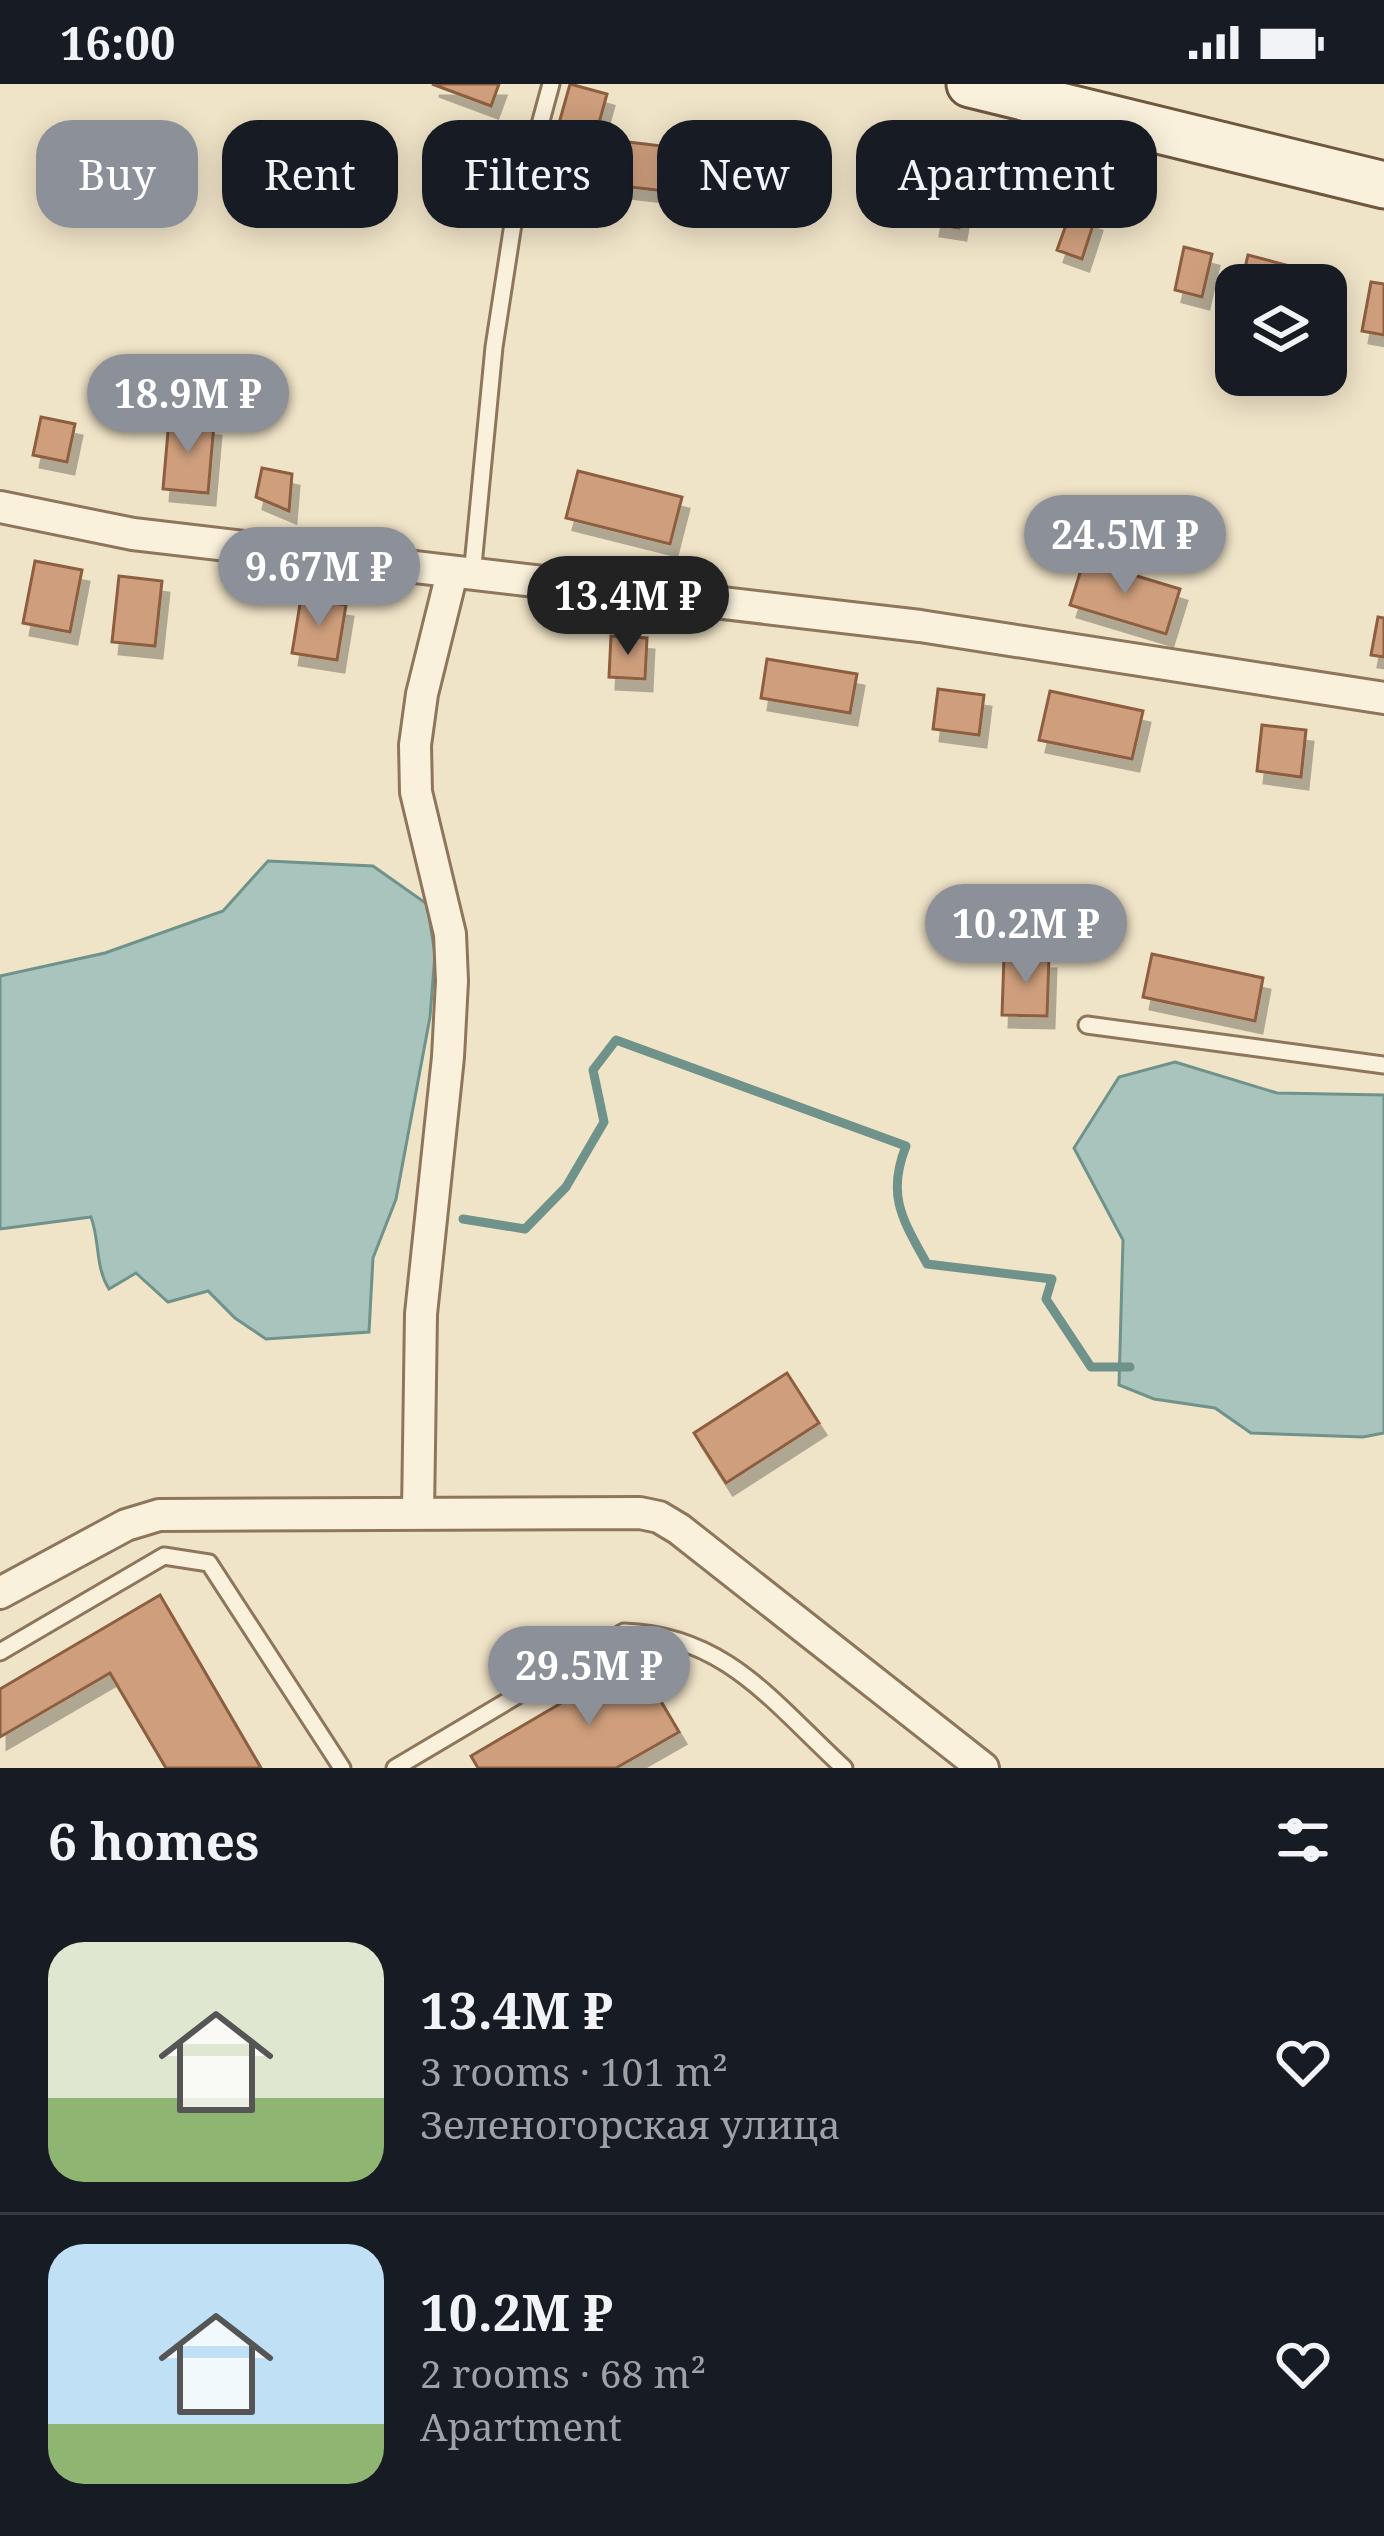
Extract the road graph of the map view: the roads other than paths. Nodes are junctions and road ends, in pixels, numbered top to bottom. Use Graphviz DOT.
graph roads {
  1 [pos="551,84"];
  2 [pos="970,84"];
  3 [pos="1384,185"];
  4 [pos="0,507"];
  5 [pos="462,574"];
  6 [pos="1384,698"];
  7 [pos="1087,1025"];
  8 [pos="1384,1065"];
  9 [pos="418,1512"];
  10 [pos="0,1593"];
  11 [pos="0,1652"];
  12 [pos="342,1768"];
  13 [pos="395,1768"];
  14 [pos="844,1768"];
  15 [pos="983,1768"];
  1 -- 5 [label="lane"];
  2 -- 3 [label="street"];
  4 -- 5 [label="street"];
  5 -- 6 [label="street"];
  5 -- 9 [label="street"];
  7 -- 8 [label="lane"];
  9 -- 10 [label="street"];
  9 -- 15 [label="street"];
  11 -- 12 [label="lane"];
  13 -- 14 [label="lane"];
}
